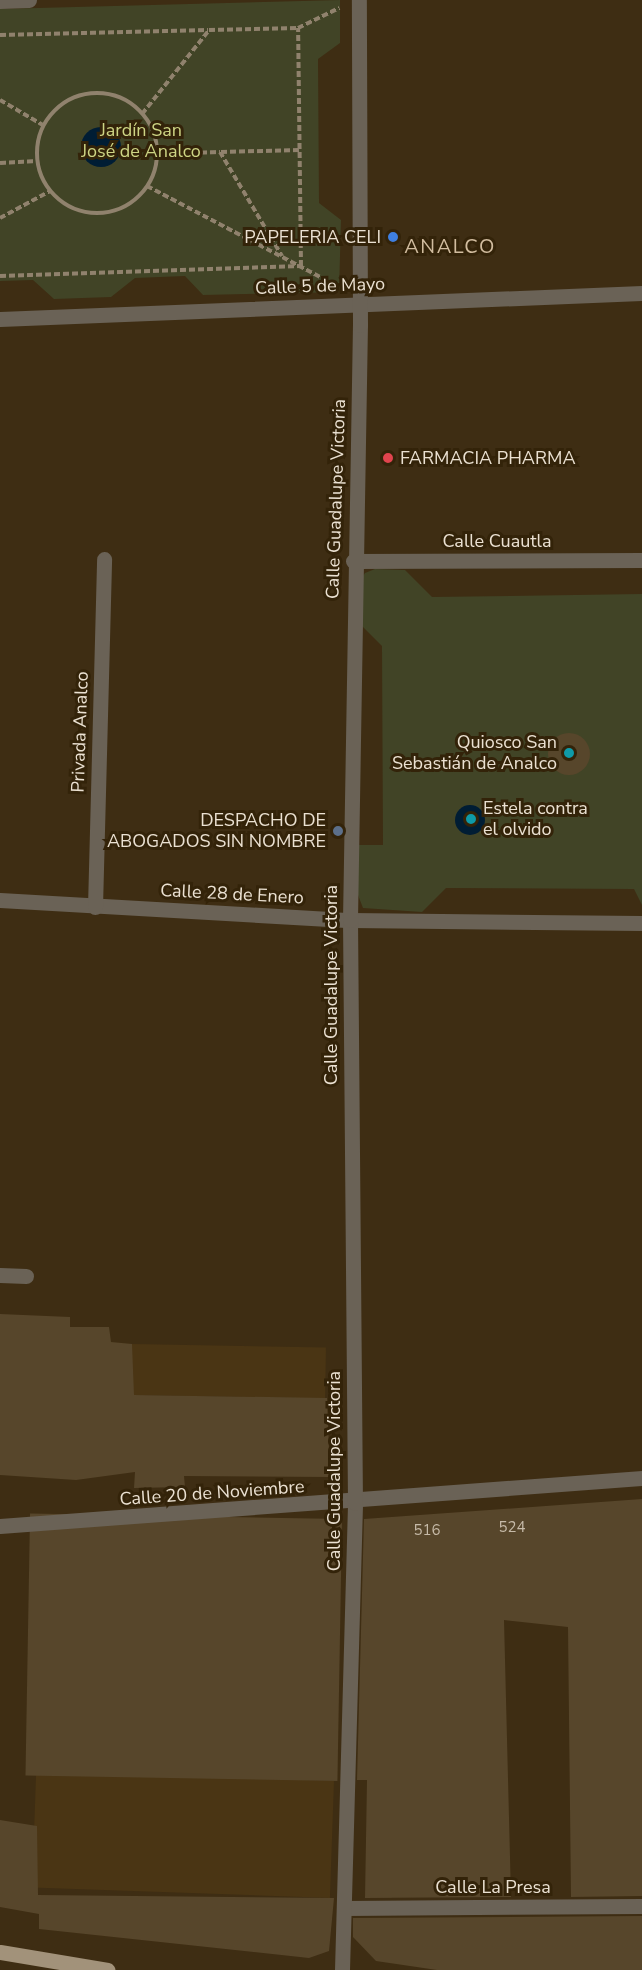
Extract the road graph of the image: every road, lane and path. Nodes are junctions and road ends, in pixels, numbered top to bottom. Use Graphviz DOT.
graph roads {
  1 [pos="29,0"];
  2 [pos="359,0"];
  3 [pos="0,1"];
  4 [pos="343,6"];
  5 [pos="298,28"];
  6 [pos="209,30"];
  7 [pos="0,35"];
  8 [pos="0,100"];
  9 [pos="142,114"];
  10 [pos="43,125"];
  11 [pos="299,150"];
  12 [pos="220,152"];
  13 [pos="156,154"];
  14 [pos="37,161"];
  15 [pos="0,163"];
  16 [pos="147,186"];
  17 [pos="50,191"];
  18 [pos="0,218"];
  19 [pos="282,256"];
  20 [pos="301,266"];
  21 [pos="0,276"];
  22 [pos="335,284"];
  23 [pos="642,293"];
  24 [pos="360,304"];
  25 [pos="0,319"];
  26 [pos="104,558"];
  27 [pos="642,560"];
  28 [pos="353,561"];
  29 [pos="0,900"];
  30 [pos="95,907"];
  31 [pos="350,920"];
  32 [pos="642,923"];
  33 [pos="0,1275"];
  34 [pos="26,1276"];
  35 [pos="642,1478"];
  36 [pos="355,1503"];
  37 [pos="0,1526"];
  38 [pos="642,1906"];
  39 [pos="345,1908"];
  40 [pos="0,1952"];
  41 [pos="108,1970"];
  42 [pos="342,1970"];
  1 -- 3 [label="street"];
  2 -- 24 [label="street, Calle Guadalupe Victoria"];
  4 -- 5 [label="path"];
  5 -- 6 [label="path"];
  5 -- 11 [label="path"];
  6 -- 7 [label="path"];
  6 -- 9 [label="path"];
  8 -- 10 [label="path"];
  9 -- 10 [label="path"];
  9 -- 13 [label="path"];
  10 -- 14 [label="path"];
  11 -- 12 [label="path"];
  11 -- 20 [label="path"];
  12 -- 13 [label="path"];
  12 -- 19 [label="path"];
  13 -- 16 [label="path"];
  14 -- 15 [label="path"];
  14 -- 17 [label="path"];
  16 -- 17 [label="path"];
  16 -- 19 [label="path"];
  17 -- 18 [label="path"];
  19 -- 20 [label="path"];
  20 -- 21 [label="path"];
  20 -- 22 [label="path"];
  23 -- 24 [label="street, Calle 5 de Mayo"];
  24 -- 25 [label="street, Calle 5 de Mayo"];
  24 -- 28 [label="street, Calle Guadalupe Victoria"];
  26 -- 30 [label="street, Privada Analco"];
  27 -- 28 [label="street, Calle Cuautla"];
  28 -- 31 [label="street, Calle Guadalupe Victoria"];
  29 -- 30 [label="street, Calle 28 de Enero"];
  30 -- 31 [label="street, Calle 28 de Enero"];
  31 -- 32 [label="street, Calle 28 de Enero"];
  31 -- 36 [label="street, Calle Guadalupe Victoria"];
  33 -- 34 [label="street"];
  35 -- 36 [label="street, Calle 20 de Noviembre"];
  36 -- 37 [label="street, Calle 20 de Noviembre"];
  36 -- 39 [label="street, Calle Guadalupe Victoria"];
  38 -- 39 [label="street, Calle La Presa"];
  39 -- 42 [label="street, Calle Guadalupe Victoria"];
  40 -- 41 [label="main road"];
}
